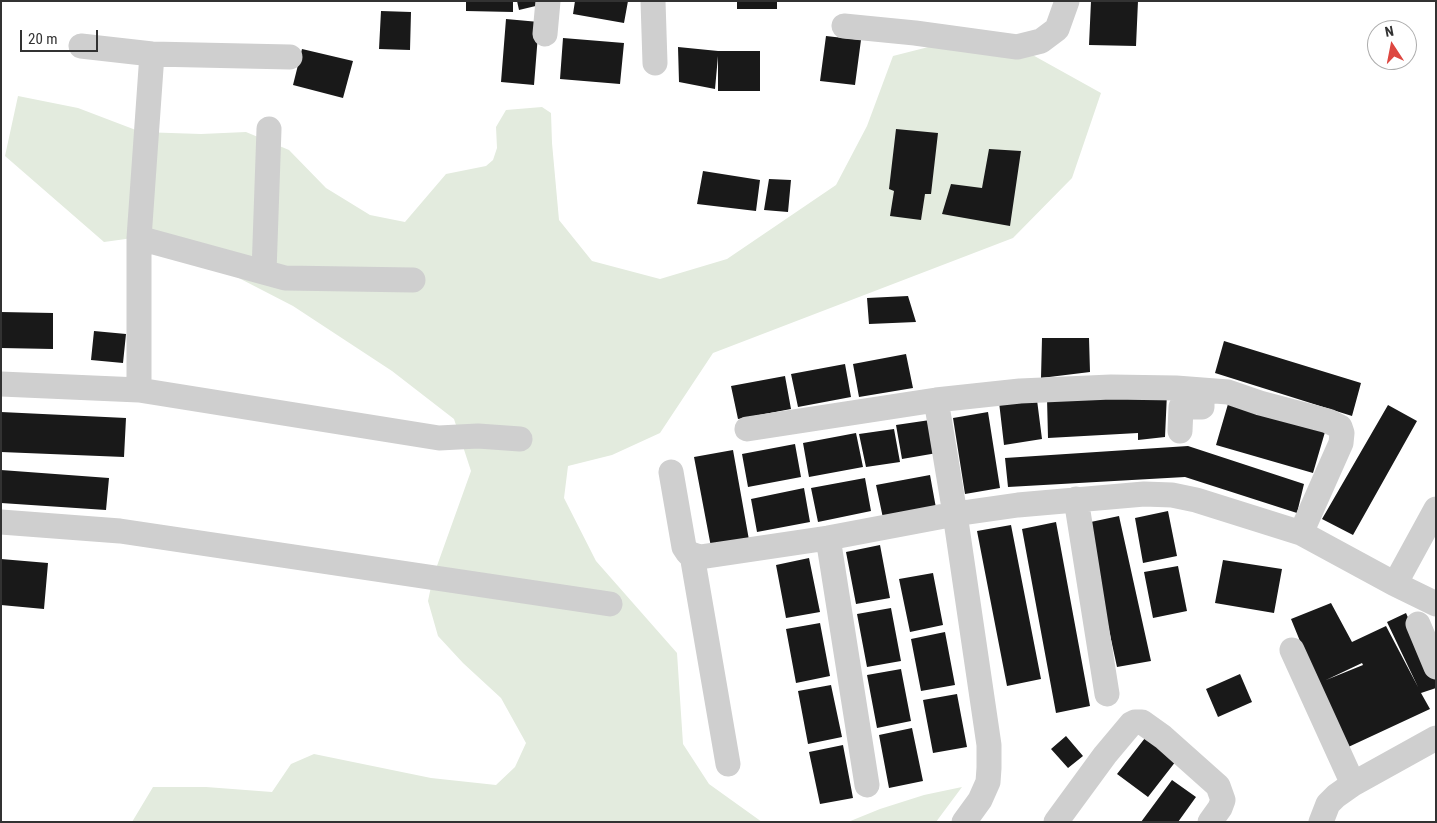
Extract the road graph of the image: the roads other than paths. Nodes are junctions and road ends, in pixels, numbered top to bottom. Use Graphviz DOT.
graph roads {
  1 [pos="548,1"];
  2 [pos="653,1"];
  3 [pos="1067,1"];
  4 [pos="844,26"];
  5 [pos="545,34"];
  6 [pos="81,46"];
  7 [pos="152,54"];
  8 [pos="290,57"];
  9 [pos="656,63"];
  10 [pos="269,129"];
  11 [pos="139,238"];
  12 [pos="264,272"];
  13 [pos="413,280"];
  14 [pos="1,384"];
  15 [pos="139,390"];
  16 [pos="1202,390"];
  17 [pos="936,400"];
  18 [pos="747,428"];
  19 [pos="1180,431"];
  20 [pos="520,439"];
  21 [pos="671,472"];
  22 [pos="1076,499"];
  23 [pos="1436,510"];
  24 [pos="955,514"];
  25 [pos="1,522"];
  26 [pos="1301,533"];
  27 [pos="828,538"];
  28 [pos="692,555"];
  29 [pos="1395,584"];
  30 [pos="610,604"];
  31 [pos="1436,604"];
  32 [pos="1418,624"];
  33 [pos="1292,650"];
  34 [pos="1436,668"];
  35 [pos="1107,694"];
  36 [pos="1436,738"];
  37 [pos="728,764"];
  38 [pos="1353,784"];
  39 [pos="867,785"];
  40 [pos="964,822"];
  41 [pos="1056,822"];
  42 [pos="1210,822"];
  43 [pos="1321,822"];
  1 -- 5 [label="street"];
  2 -- 9 [label="street"];
  3 -- 4 [label="street"];
  6 -- 7 [label="street"];
  7 -- 8 [label="street"];
  7 -- 11 [label="street"];
  10 -- 12 [label="street"];
  11 -- 12 [label="street"];
  11 -- 15 [label="street"];
  12 -- 13 [label="street"];
  14 -- 15 [label="street"];
  15 -- 20 [label="street"];
  16 -- 17 [label="street"];
  16 -- 19 [label="street"];
  16 -- 26 [label="street"];
  17 -- 18 [label="street"];
  17 -- 24 [label="street"];
  21 -- 28 [label="street"];
  22 -- 24 [label="street"];
  22 -- 26 [label="street"];
  22 -- 35 [label="street"];
  23 -- 29 [label="street"];
  24 -- 27 [label="street"];
  24 -- 40 [label="street"];
  25 -- 30 [label="street"];
  26 -- 29 [label="street"];
  27 -- 28 [label="street"];
  27 -- 39 [label="street"];
  28 -- 37 [label="street"];
  29 -- 31 [label="street"];
  32 -- 34 [label="street"];
  33 -- 38 [label="street"];
  36 -- 38 [label="street"];
  38 -- 43 [label="street"];
  41 -- 42 [label="street"];
}
